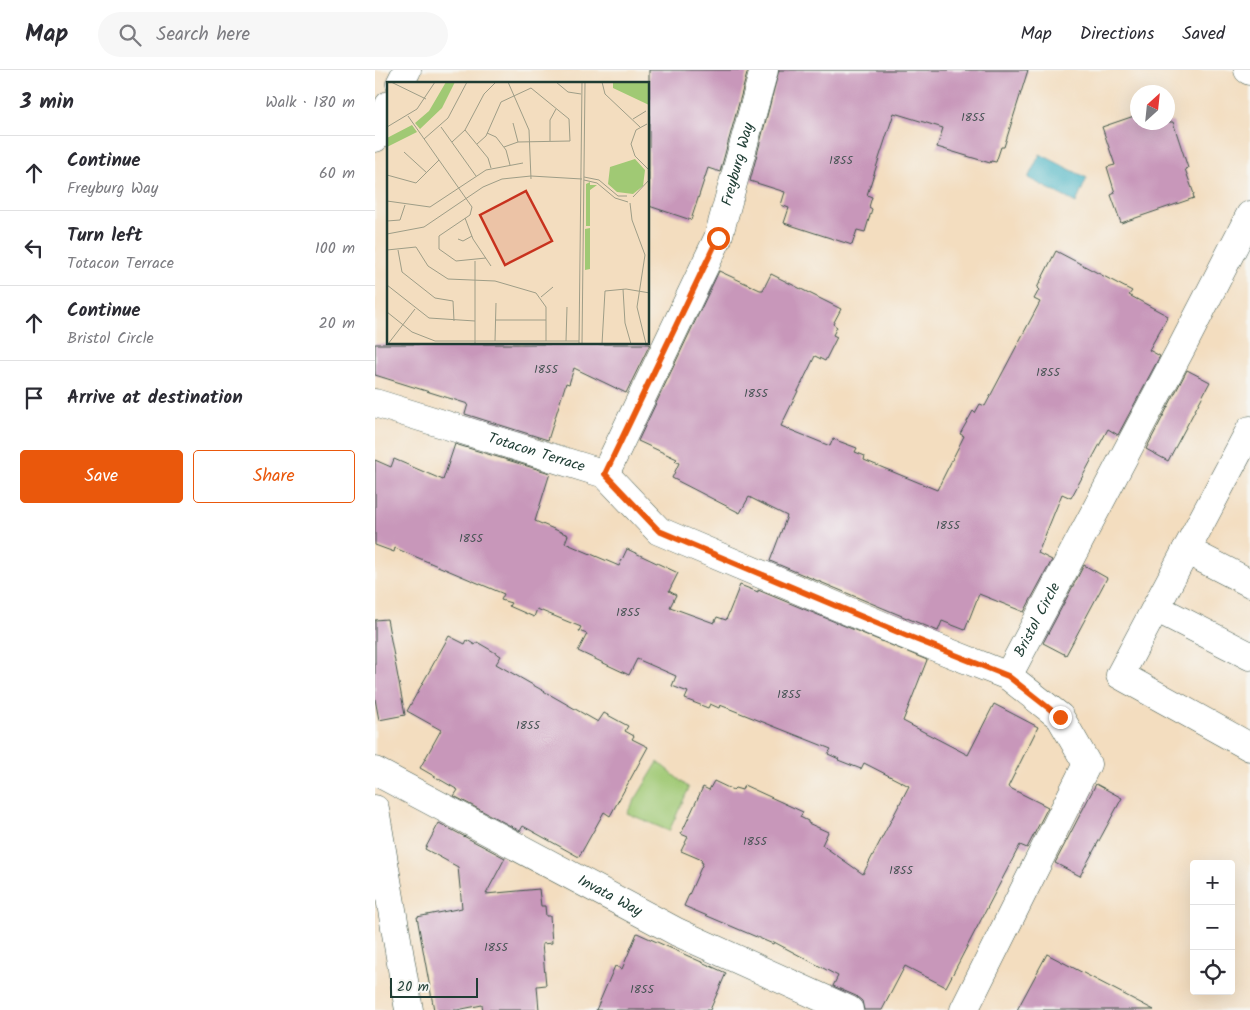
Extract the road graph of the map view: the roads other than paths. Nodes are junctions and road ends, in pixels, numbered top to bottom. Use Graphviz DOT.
graph roads {
  1 [pos="407,70"];
  2 [pos="764,70"];
  3 [pos="400,82"];
  4 [pos="387,110"];
  5 [pos="375,138"];
  6 [pos="1250,215"];
  7 [pos="375,403"];
  8 [pos="1250,430"];
  9 [pos="605,474"];
  10 [pos="1186,550"];
  11 [pos="1250,583"];
  12 [pos="1156,608"];
  13 [pos="1250,656"];
  14 [pos="1008,676"];
  15 [pos="1250,747"];
  16 [pos="375,771"];
  17 [pos="375,809"];
  18 [pos="409,1010"];
  19 [pos="849,1010"];
  20 [pos="964,1010"];
  1 -- 3 [label="lane"];
  2 -- 9 [label="lane, Freyburg Way"];
  4 -- 5 [label="lane"];
  6 -- 14 [label="lane, Bristol Circle"];
  7 -- 9 [label="lane, Totacon Terrace"];
  8 -- 10 [label="lane"];
  9 -- 14 [label="lane, Totacon Terrace"];
  10 -- 11 [label="lane"];
  10 -- 12 [label="lane"];
  12 -- 13 [label="lane"];
  12 -- 15 [label="lane"];
  14 -- 20 [label="lane, Bristol Circle"];
  16 -- 19 [label="lane, Invata Way"];
  17 -- 18 [label="lane"];
}
